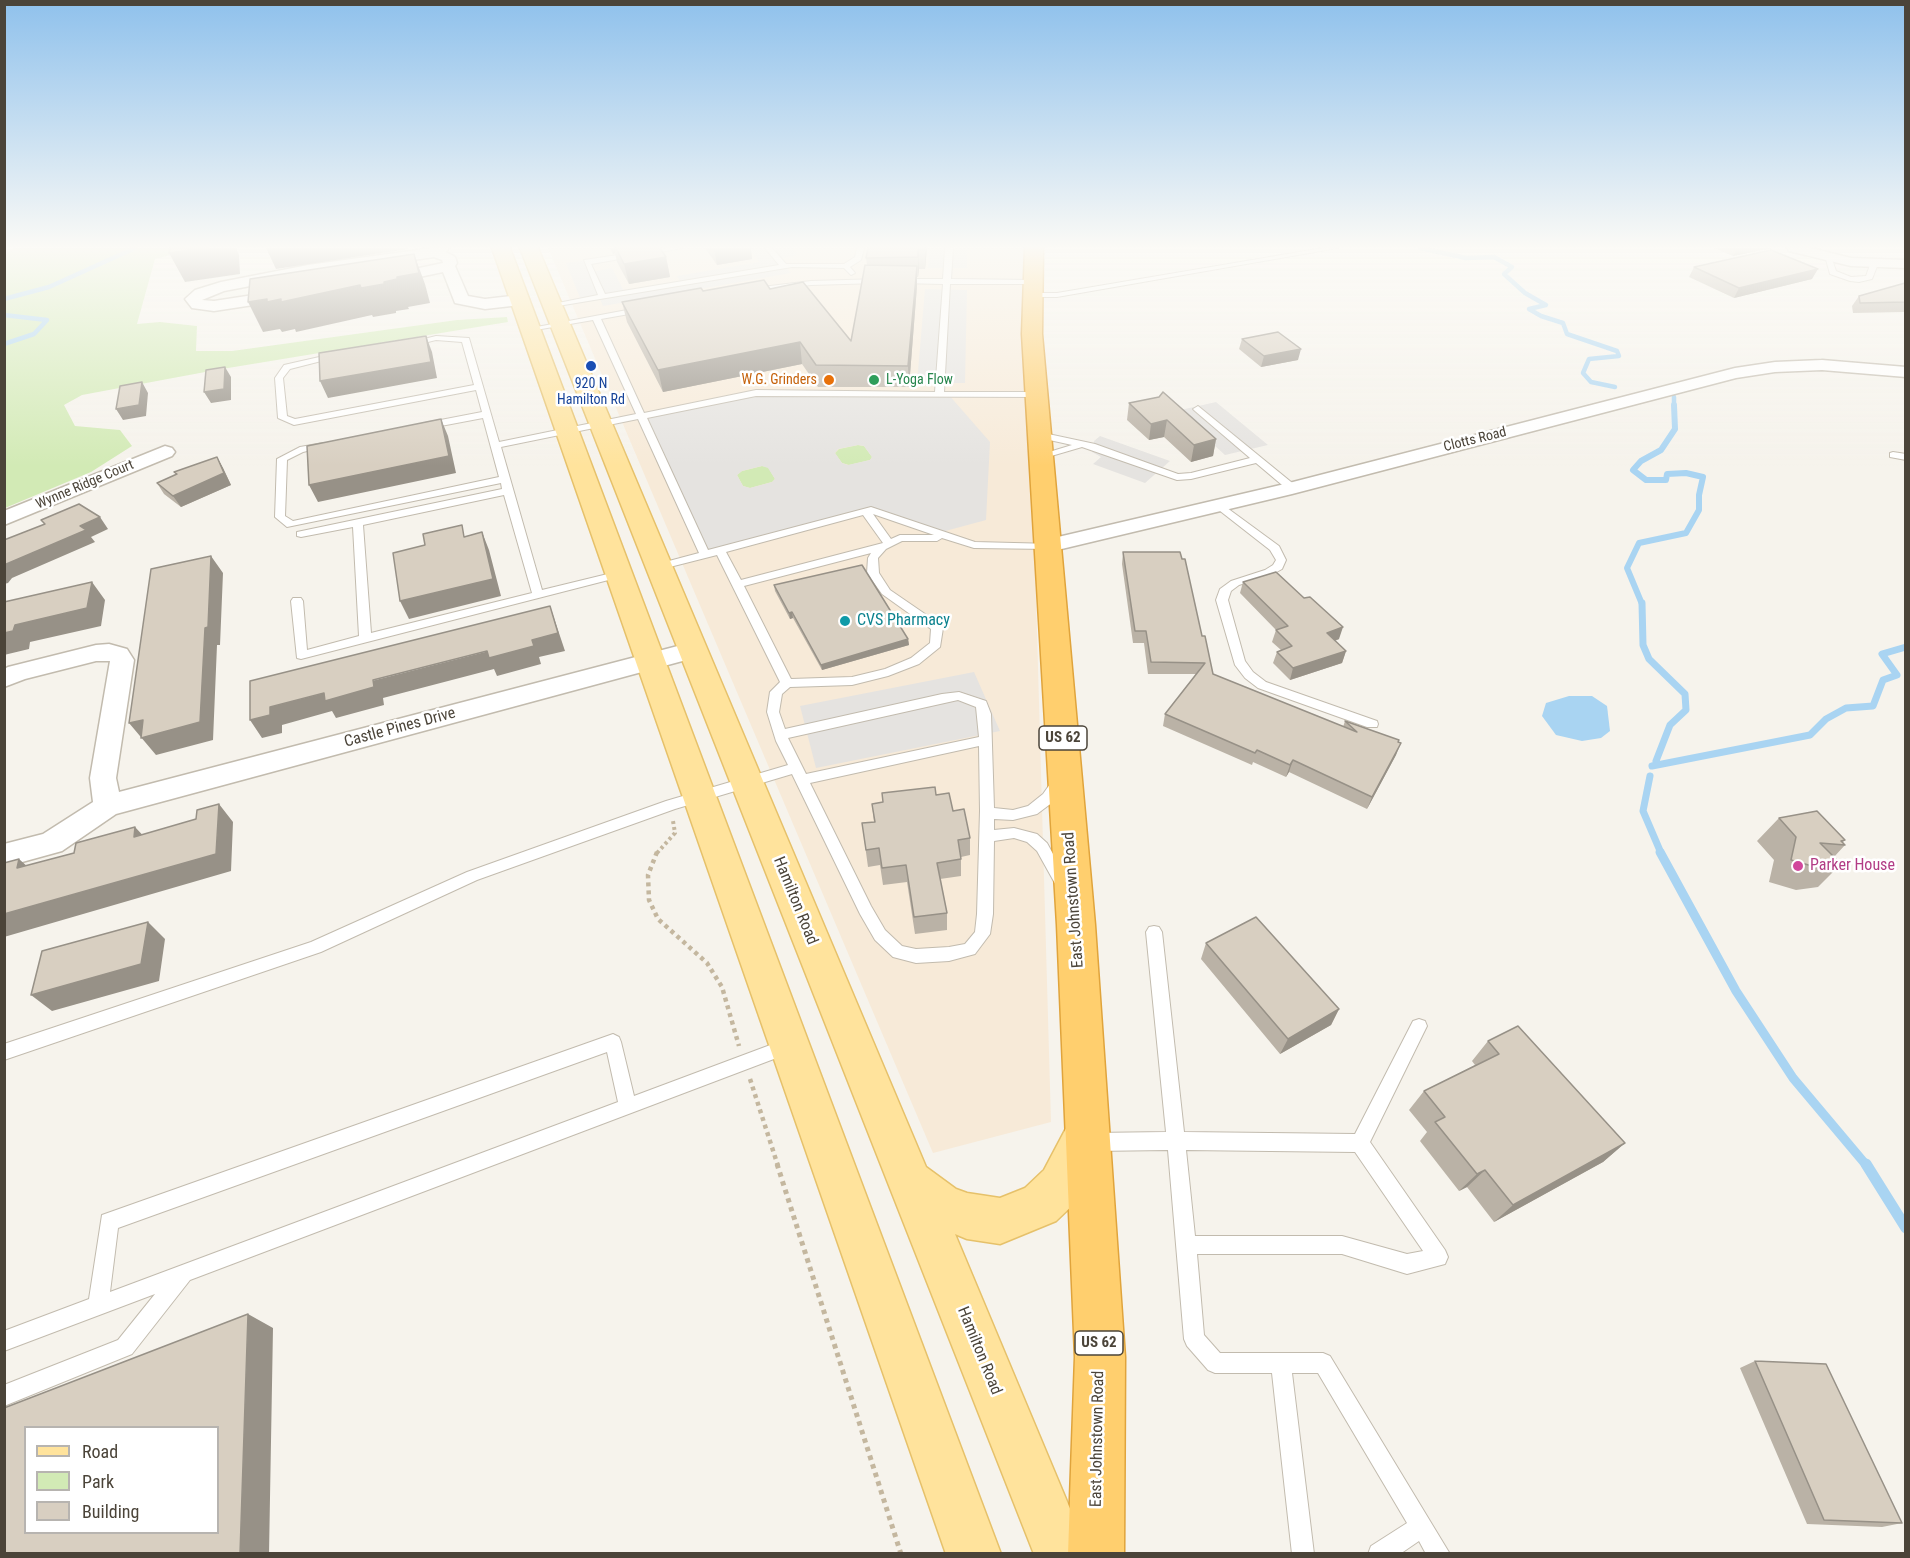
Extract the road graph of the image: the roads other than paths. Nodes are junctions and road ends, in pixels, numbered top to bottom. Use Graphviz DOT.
graph roads {
  1 [pos="527,321"];
  2 [pos="544,321"];
  3 [pos="559,321"];
  4 [pos="598,321"];
  5 [pos="945,321"];
  6 [pos="1032,321"];
  7 [pos="530,328"];
  8 [pos="403,344"];
  9 [pos="348,354"];
  10 [pos="1905,372"];
  11 [pos="479,387"];
  12 [pos="939,394"];
  13 [pos="1036,395"];
  14 [pos="1198,409"];
  15 [pos="487,414"];
  16 [pos="639,416"];
  17 [pos="601,423"];
  18 [pos="417,427"];
  19 [pos="567,430"];
  20 [pos="335,443"];
  21 [pos="496,445"];
  22 [pos="1040,445"];
  23 [pos="1080,446"];
  24 [pos="165,452"];
  25 [pos="1893,455"];
  26 [pos="1905,457"];
  27 [pos="1258,459"];
  28 [pos="505,479"];
  29 [pos="1292,488"];
  30 [pos="508,491"];
  31 [pos="1219,505"];
  32 [pos="866,512"];
  33 [pos="4,519"];
  34 [pos="358,523"];
  35 [pos="301,534"];
  36 [pos="963,542"];
  37 [pos="885,545"];
  38 [pos="1049,546"];
  39 [pos="720,550"];
  40 [pos="705,555"];
  41 [pos="658,567"];
  42 [pos="620,574"];
  43 [pos="737,584"];
  44 [pos="538,595"];
  45 [pos="297,601"];
  46 [pos="365,638"];
  47 [pos="693,650"];
  48 [pos="651,661"];
  49 [pos="4,679"];
  50 [pos="787,682"];
  51 [pos="1372,724"];
  52 [pos="781,735"];
  53 [pos="985,740"];
  54 [pos="798,774"];
  55 [pos="1065,775"];
  56 [pos="747,783"];
  57 [pos="685,801"];
  58 [pos="107,806"];
  59 [pos="987,811"];
  60 [pos="987,836"];
  61 [pos="4,856"];
  62 [pos="1074,905"];
  63 [pos="1154,932"];
  64 [pos="1419,1026"];
  65 [pos="790,1046"];
  66 [pos="4,1052"];
  67 [pos="628,1107"];
  68 [pos="1088,1137"];
  69 [pos="1178,1141"];
  70 [pos="1360,1143"];
  71 [pos="911,1183"];
  72 [pos="1187,1245"];
  73 [pos="184,1274"];
  74 [pos="98,1306"];
  75 [pos="4,1341"];
  76 [pos="1281,1363"];
  77 [pos="4,1396"];
  78 [pos="1422,1526"];
  79 [pos="974,1554"];
  80 [pos="1062,1554"];
  81 [pos="1096,1554"];
  82 [pos="1304,1554"];
  83 [pos="1379,1554"];
  84 [pos="1439,1554"];
  1 -- 7 [label="main road"];
  2 -- 7 [label="lane"];
  3 -- 17 [label="main road, Hamilton Road"];
  4 -- 16 [label="lane"];
  5 -- 12 [label="lane"];
  6 -- 13 [label="highway, East Johnstown Road / US 62"];
  7 -- 19 [label="main road"];
  8 -- 11 [label="lane"];
  9 -- 11 [label="lane"];
  10 -- 29 [label="street, Clotts Road"];
  11 -- 15 [label="lane"];
  12 -- 13 [label="lane"];
  12 -- 16 [label="lane"];
  13 -- 22 [label="highway, East Johnstown Road / US 62"];
  14 -- 27 [label="lane"];
  15 -- 18 [label="lane"];
  15 -- 21 [label="lane"];
  16 -- 17 [label="lane"];
  16 -- 40 [label="lane"];
  17 -- 19 [label="lane"];
  17 -- 41 [label="main road, Hamilton Road"];
  19 -- 21 [label="lane"];
  19 -- 42 [label="main road"];
  20 -- 28 [label="lane"];
  21 -- 28 [label="lane"];
  22 -- 23 [label="lane"];
  22 -- 23 [label="lane"];
  22 -- 38 [label="highway, East Johnstown Road / US 62"];
  23 -- 27 [label="lane"];
  24 -- 33 [label="street, Wynne Ridge Court"];
  25 -- 26 [label="lane"];
  27 -- 29 [label="lane"];
  28 -- 30 [label="lane"];
  29 -- 31 [label="street, Clotts Road"];
  30 -- 34 [label="lane"];
  30 -- 44 [label="lane"];
  31 -- 38 [label="street, Clotts Road"];
  31 -- 51 [label="lane"];
  32 -- 36 [label="lane"];
  32 -- 37 [label="lane"];
  32 -- 39 [label="lane"];
  34 -- 35 [label="lane"];
  34 -- 46 [label="lane"];
  36 -- 37 [label="lane"];
  36 -- 38 [label="lane"];
  37 -- 43 [label="lane"];
  37 -- 50 [label="lane"];
  38 -- 55 [label="highway, East Johnstown Road / US 62"];
  39 -- 40 [label="lane"];
  39 -- 43 [label="lane"];
  40 -- 41 [label="lane"];
  41 -- 47 [label="main road, Hamilton Road"];
  42 -- 44 [label="lane"];
  42 -- 48 [label="main road"];
  43 -- 50 [label="lane"];
  44 -- 46 [label="lane"];
  45 -- 46 [label="lane"];
  47 -- 48 [label="street, Castle Pines Drive"];
  47 -- 56 [label="main road, Hamilton Road"];
  48 -- 57 [label="main road"];
  48 -- 58 [label="street, Castle Pines Drive"];
  49 -- 58 [label="street"];
  50 -- 52 [label="lane"];
  52 -- 53 [label="lane"];
  52 -- 54 [label="lane"];
  53 -- 54 [label="lane"];
  53 -- 59 [label="lane"];
  54 -- 56 [label="lane"];
  54 -- 60 [label="lane"];
  55 -- 59 [label="lane"];
  55 -- 62 [label="highway, East Johnstown Road / US 62"];
  56 -- 57 [label="lane"];
  56 -- 71 [label="main road, Hamilton Road"];
  57 -- 65 [label="main road"];
  57 -- 66 [label="lane"];
  58 -- 61 [label="street, Castle Pines Drive"];
  59 -- 60 [label="lane"];
  60 -- 62 [label="lane"];
  62 -- 68 [label="highway, East Johnstown Road / US 62"];
  63 -- 69 [label="lane"];
  64 -- 70 [label="lane"];
  65 -- 67 [label="lane"];
  65 -- 79 [label="main road"];
  67 -- 73 [label="lane"];
  67 -- 74 [label="lane"];
  68 -- 69 [label="lane"];
  68 -- 71 [label="main road"];
  68 -- 81 [label="highway, East Johnstown Road / US 62"];
  69 -- 70 [label="lane"];
  69 -- 72 [label="lane"];
  70 -- 72 [label="lane"];
  71 -- 80 [label="main road, Hamilton Road"];
  72 -- 76 [label="lane"];
  73 -- 74 [label="lane"];
  73 -- 77 [label="lane"];
  74 -- 75 [label="lane"];
  76 -- 78 [label="lane"];
  76 -- 82 [label="lane"];
  78 -- 83 [label="lane"];
  78 -- 84 [label="lane"];
}
